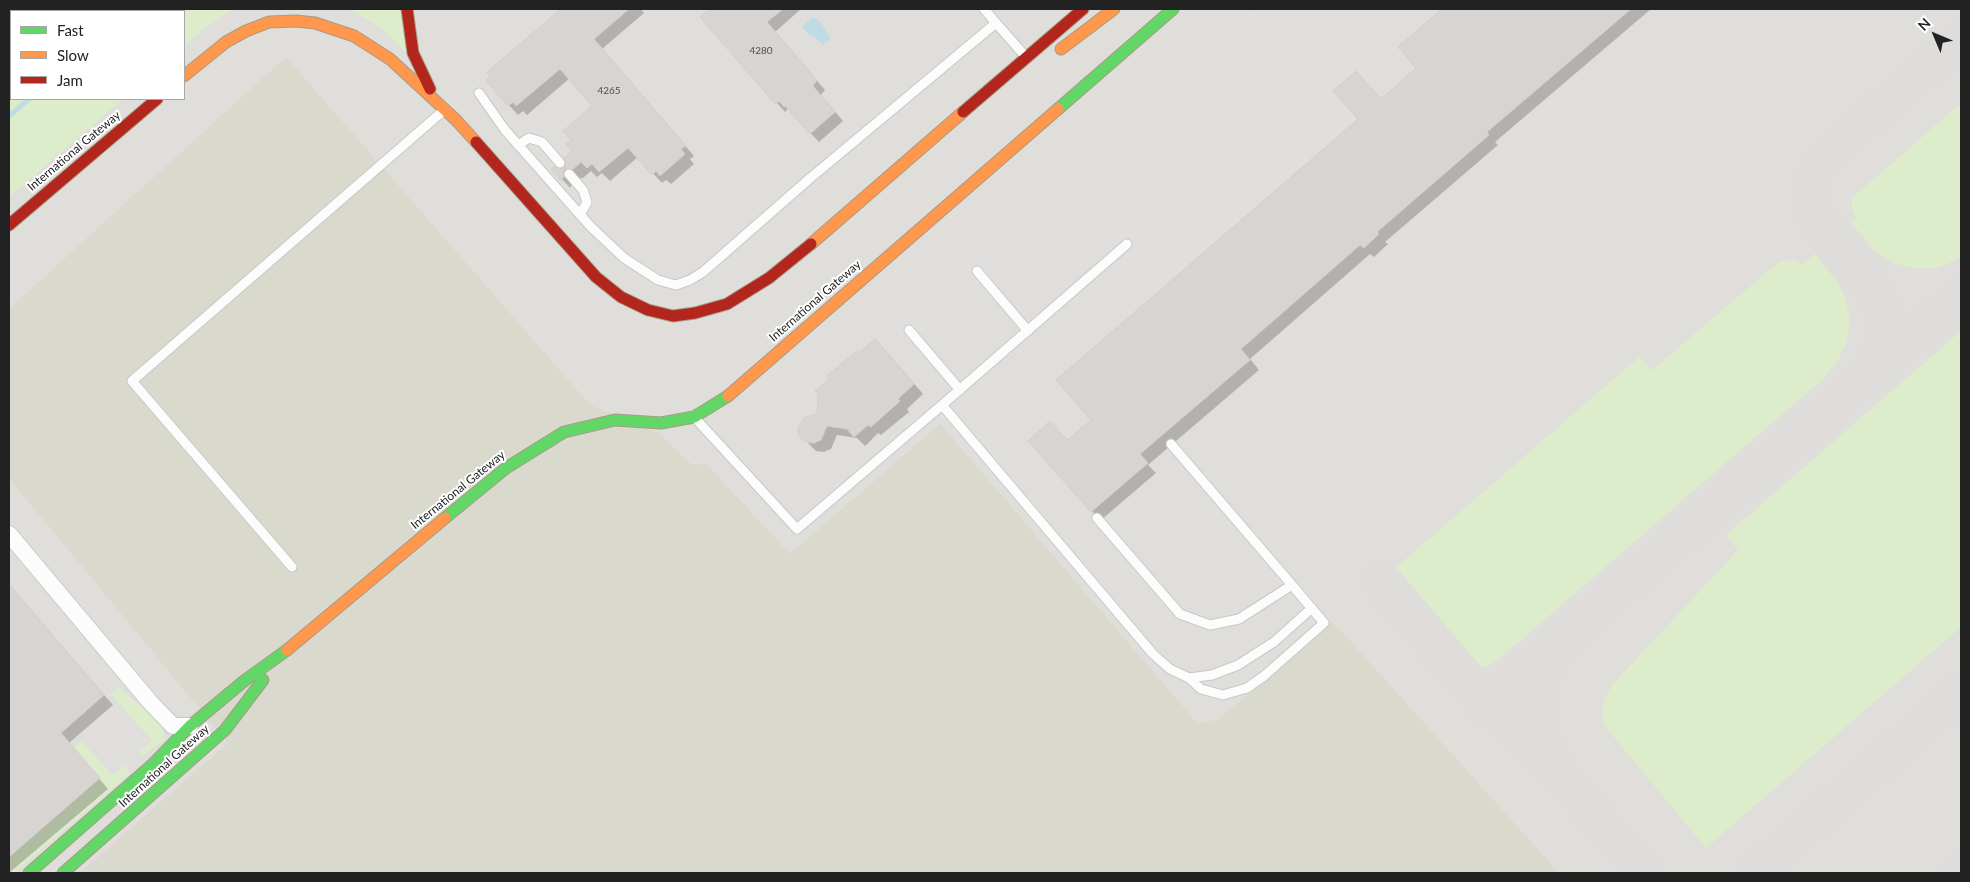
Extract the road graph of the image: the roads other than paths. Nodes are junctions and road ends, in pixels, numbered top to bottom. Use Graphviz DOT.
graph roads {
  1 [pos="407,9"];
  2 [pos="984,9"];
  3 [pos="1083,9"];
  4 [pos="1114,9"];
  5 [pos="1173,9"];
  6 [pos="301,11"];
  7 [pos="268,22"];
  8 [pos="996,23"];
  9 [pos="1048,57"];
  10 [pos="1030,63"];
  11 [pos="185,75"];
  12 [pos="479,93"];
  13 [pos="434,99"];
  14 [pos="156,100"];
  15 [pos="445,109"];
  16 [pos="518,145"];
  17 [pos="560,163"];
  18 [pos="569,174"];
  19 [pos="580,214"];
  20 [pos="9,225"];
  21 [pos="1127,244"];
  22 [pos="977,271"];
  23 [pos="909,330"];
  24 [pos="1028,331"];
  25 [pos="960,390"];
  26 [pos="942,405"];
  27 [pos="694,417"];
  28 [pos="1172,444"];
  29 [pos="1097,518"];
  30 [pos="9,534"];
  31 [pos="292,567"];
  32 [pos="1292,585"];
  33 [pos="1312,608"];
  34 [pos="287,650"];
  35 [pos="1189,678"];
  36 [pos="190,726"];
  37 [pos="30,873"];
  38 [pos="63,873"];
  1 -- 13 [label="main road"];
  2 -- 8 [label="lane"];
  3 -- 10 [label="main road"];
  4 -- 9 [label="main road"];
  5 -- 27 [label="main road, International Gateway"];
  6 -- 7 [label="main road"];
  7 -- 11 [label="main road"];
  7 -- 13 [label="main road"];
  8 -- 10 [label="lane"];
  8 -- 19 [label="lane"];
  10 -- 15 [label="main road"];
  12 -- 16 [label="lane"];
  13 -- 15 [label="main road"];
  14 -- 20 [label="main road, International Gateway"];
  15 -- 31 [label="lane"];
  16 -- 17 [label="lane"];
  16 -- 19 [label="lane"];
  18 -- 19 [label="lane"];
  21 -- 24 [label="lane"];
  22 -- 24 [label="lane"];
  23 -- 25 [label="lane"];
  24 -- 25 [label="lane"];
  25 -- 26 [label="lane"];
  26 -- 27 [label="lane"];
  26 -- 35 [label="lane"];
  27 -- 34 [label="main road, International Gateway"];
  28 -- 32 [label="lane"];
  29 -- 32 [label="lane"];
  30 -- 36 [label="street"];
  32 -- 33 [label="lane"];
  33 -- 35 [label="lane"];
  33 -- 35 [label="lane"];
  34 -- 36 [label="main road"];
  34 -- 38 [label="main road, International Gateway"];
  36 -- 37 [label="main road"];
}
